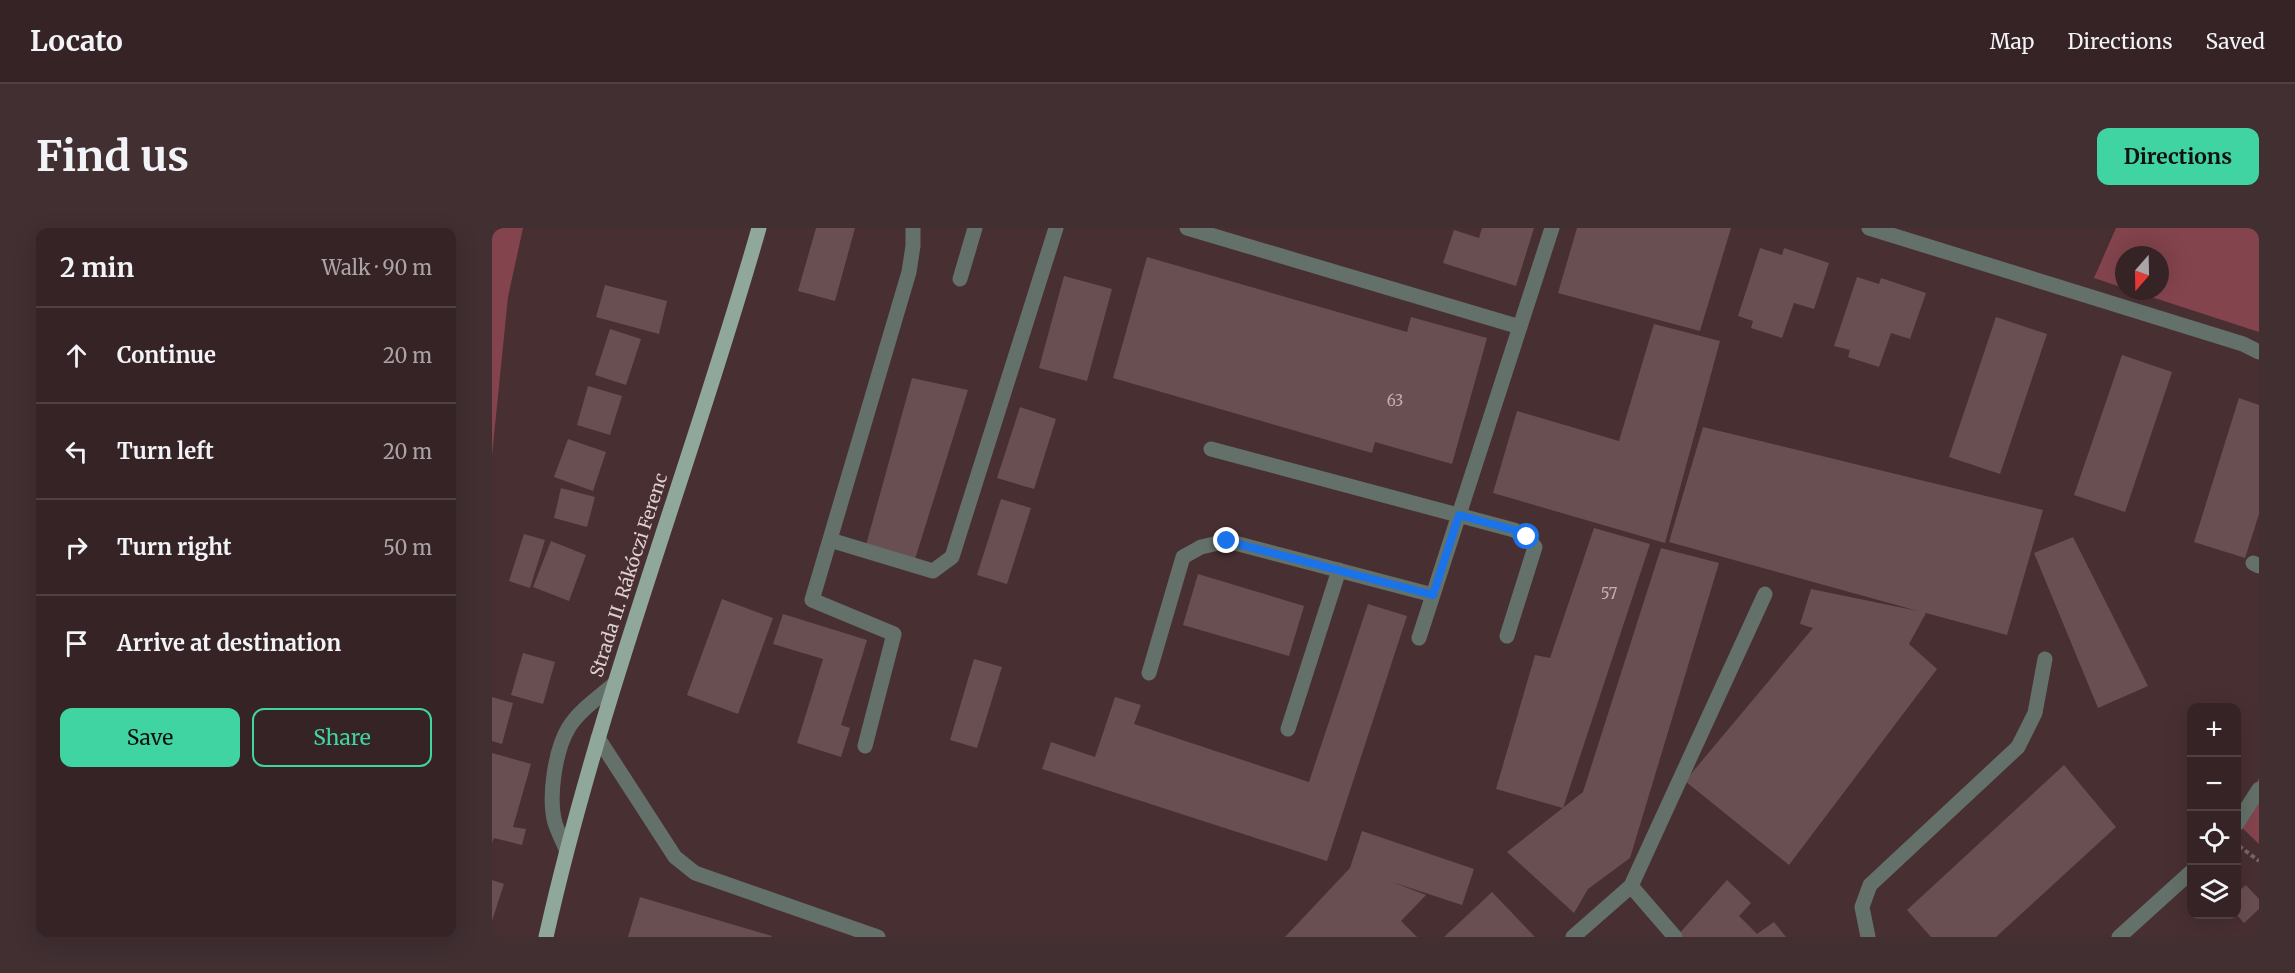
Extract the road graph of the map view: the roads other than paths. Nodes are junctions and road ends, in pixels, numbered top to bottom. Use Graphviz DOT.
graph roads {
  1 [pos="759,228"];
  2 [pos="913,228"];
  3 [pos="975,228"];
  4 [pos="1056,228"];
  5 [pos="1187,228"];
  6 [pos="1552,228"];
  7 [pos="1869,228"];
  8 [pos="960,279"];
  9 [pos="1520,327"];
  10 [pos="2259,352"];
  11 [pos="1211,449"];
  12 [pos="1459,515"];
  13 [pos="830,540"];
  14 [pos="1340,570"];
  15 [pos="1765,594"];
  16 [pos="1433,595"];
  17 [pos="1508,636"];
  18 [pos="1419,638"];
  19 [pos="2045,659"];
  20 [pos="1149,673"];
  21 [pos="613,685"];
  22 [pos="1288,729"];
  23 [pos="598,738"];
  24 [pos="865,746"];
  25 [pos="2259,789"];
  26 [pos="2241,817"];
  27 [pos="566,849"];
  28 [pos="2187,876"];
  29 [pos="1630,886"];
  30 [pos="546,937"];
  31 [pos="878,937"];
  32 [pos="1573,937"];
  33 [pos="1674,937"];
  34 [pos="1868,937"];
  35 [pos="2119,937"];
  1 -- 21 [label="main road, Strada II. Rákóczi Ferenc"];
  2 -- 13 [label="street"];
  3 -- 8 [label="street"];
  4 -- 13 [label="street"];
  5 -- 9 [label="street"];
  6 -- 9 [label="street"];
  7 -- 10 [label="street"];
  9 -- 12 [label="street"];
  11 -- 12 [label="street"];
  12 -- 16 [label="street"];
  12 -- 17 [label="street"];
  13 -- 24 [label="street"];
  14 -- 16 [label="street"];
  14 -- 20 [label="street"];
  14 -- 22 [label="street"];
  15 -- 29 [label="street"];
  16 -- 18 [label="street"];
  19 -- 34 [label="street"];
  21 -- 23 [label="main road, Strada II. Rákóczi Ferenc"];
  21 -- 27 [label="street"];
  23 -- 27 [label="main road, Strada II. Rákóczi Ferenc"];
  23 -- 31 [label="street"];
  25 -- 26 [label="street"];
  27 -- 30 [label="main road, Strada II. Rákóczi Ferenc"];
  28 -- 35 [label="street"];
  29 -- 32 [label="street"];
  29 -- 33 [label="street"];
}
